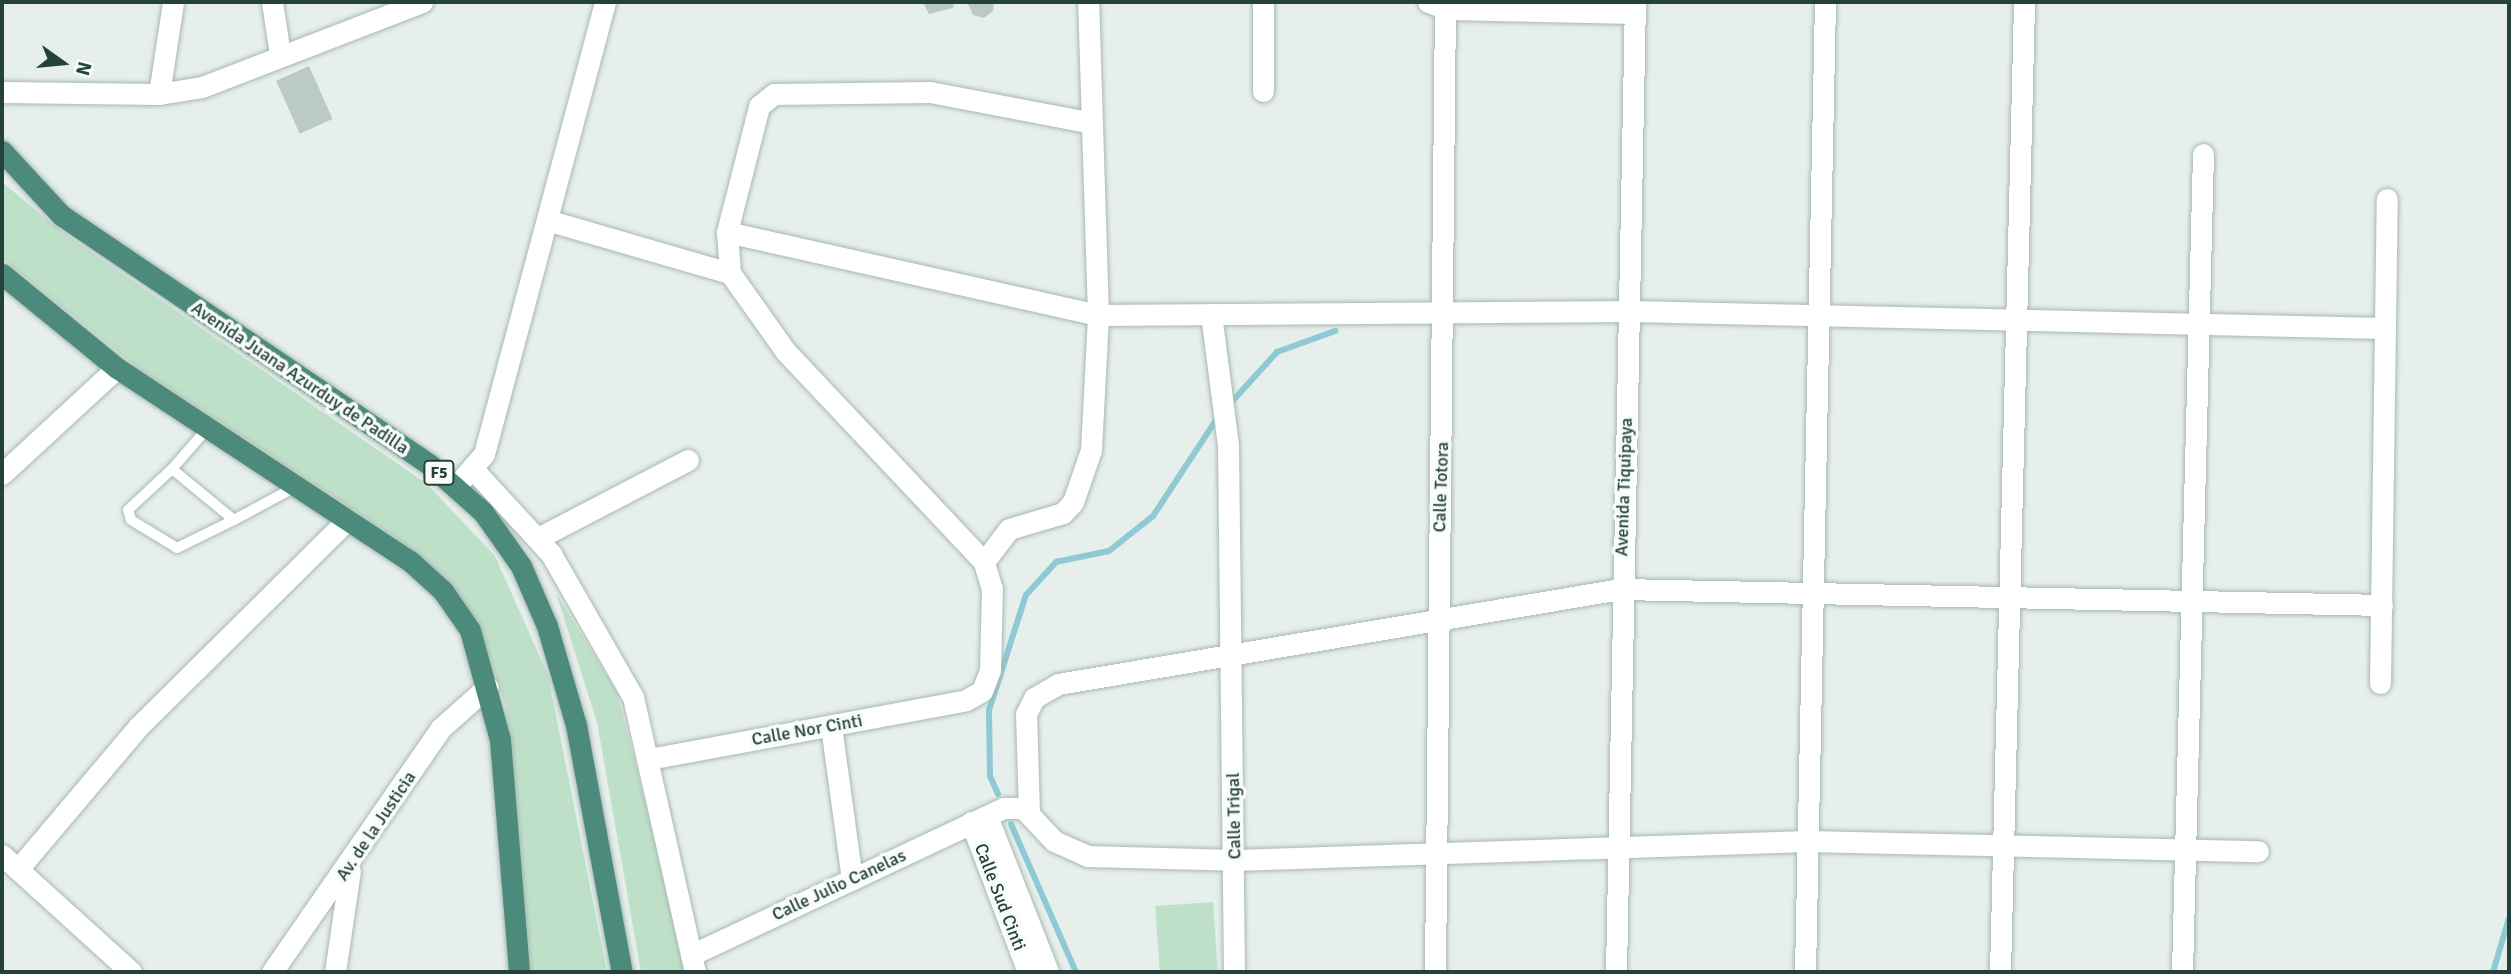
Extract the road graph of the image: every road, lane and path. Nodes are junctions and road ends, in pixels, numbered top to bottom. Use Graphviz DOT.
graph roads {
  1 [pos="173,2"];
  2 [pos="272,2"];
  3 [pos="422,2"];
  4 [pos="605,2"];
  5 [pos="1088,2"];
  6 [pos="1263,2"];
  7 [pos="1825,2"];
  8 [pos="2024,2"];
  9 [pos="1440,4"];
  10 [pos="1635,7"];
  11 [pos="280,54"];
  12 [pos="1263,91"];
  13 [pos="2,92"];
  14 [pos="159,94"];
  15 [pos="1092,123"];
  16 [pos="2,151"];
  17 [pos="2203,154"];
  18 [pos="2386,199"];
  19 [pos="547,220"];
  20 [pos="727,232"];
  21 [pos="730,273"];
  22 [pos="2,274"];
  23 [pos="1630,311"];
  24 [pos="1446,312"];
  25 [pos="1210,314"];
  26 [pos="1098,315"];
  27 [pos="1818,315"];
  28 [pos="2016,319"];
  29 [pos="2199,323"];
  30 [pos="2385,328"];
  31 [pos="117,368"];
  32 [pos="206,430"];
  33 [pos="688,460"];
  34 [pos="472,468"];
  35 [pos="172,469"];
  36 [pos="2,474"];
  37 [pos="298,486"];
  38 [pos="455,488"];
  39 [pos="234,520"];
  40 [pos="347,520"];
  41 [pos="538,538"];
  42 [pos="984,562"];
  43 [pos="1620,589"];
  44 [pos="1813,593"];
  45 [pos="2009,597"];
  46 [pos="2192,601"];
  47 [pos="2382,605"];
  48 [pos="1437,621"];
  49 [pos="1231,659"];
  50 [pos="2380,683"];
  51 [pos="487,687"];
  52 [pos="831,726"];
  53 [pos="649,759"];
  54 [pos="1029,813"];
  55 [pos="979,819"];
  56 [pos="1807,841"];
  57 [pos="1616,842"];
  58 [pos="2003,846"];
  59 [pos="2186,847"];
  60 [pos="2258,851"];
  61 [pos="1434,853"];
  62 [pos="2,855"];
  63 [pos="1235,860"];
  64 [pos="351,866"];
  65 [pos="18,869"];
  66 [pos="852,880"];
  67 [pos="693,964"];
  68 [pos="131,972"];
  69 [pos="272,972"];
  70 [pos="335,972"];
  71 [pos="519,972"];
  72 [pos="622,972"];
  73 [pos="1028,972"];
  74 [pos="1048,972"];
  75 [pos="1234,972"];
  76 [pos="1435,972"];
  77 [pos="1616,972"];
  78 [pos="1805,972"];
  79 [pos="2000,972"];
  80 [pos="2182,972"];
  1 -- 14 [label="street"];
  2 -- 11 [label="street"];
  3 -- 11 [label="street"];
  4 -- 19 [label="street"];
  5 -- 15 [label="street"];
  6 -- 12 [label="street"];
  7 -- 27 [label="street"];
  8 -- 28 [label="street"];
  9 -- 10 [label="street"];
  9 -- 24 [label="street, Calle Totora"];
  10 -- 23 [label="street, Avenida Tiquipaya"];
  11 -- 14 [label="street"];
  13 -- 14 [label="street"];
  15 -- 20 [label="street"];
  15 -- 26 [label="street"];
  16 -- 38 [label="highway, Avenida Juana Azurduy de Padilla / F5"];
  17 -- 29 [label="street"];
  18 -- 30 [label="street"];
  19 -- 21 [label="street"];
  19 -- 34 [label="street"];
  20 -- 21 [label="street"];
  20 -- 26 [label="street"];
  21 -- 42 [label="street"];
  22 -- 31 [label="highway"];
  23 -- 24 [label="street"];
  23 -- 27 [label="street"];
  23 -- 43 [label="street, Avenida Tiquipaya"];
  24 -- 25 [label="street"];
  24 -- 48 [label="street, Calle Totora"];
  25 -- 26 [label="street"];
  25 -- 49 [label="street, Calle Trigal"];
  26 -- 42 [label="street"];
  27 -- 28 [label="street"];
  27 -- 44 [label="street"];
  28 -- 29 [label="street"];
  28 -- 45 [label="street"];
  29 -- 30 [label="street"];
  29 -- 46 [label="street"];
  30 -- 47 [label="street"];
  31 -- 32 [label="highway"];
  31 -- 36 [label="street"];
  32 -- 35 [label="lane"];
  32 -- 37 [label="highway"];
  33 -- 41 [label="street"];
  34 -- 38 [label="street"];
  34 -- 41 [label="street"];
  35 -- 39 [label="lane"];
  35 -- 39 [label="lane"];
  37 -- 39 [label="lane"];
  37 -- 40 [label="highway"];
  38 -- 72 [label="highway, Avenida Juana Azurduy de Padilla / F5"];
  40 -- 51 [label="highway"];
  40 -- 65 [label="street"];
  41 -- 53 [label="street"];
  42 -- 52 [label="street, Calle Nor Cinti"];
  43 -- 44 [label="street"];
  43 -- 48 [label="street"];
  43 -- 57 [label="street, Avenida Tiquipaya"];
  44 -- 45 [label="street"];
  44 -- 56 [label="street"];
  45 -- 46 [label="street"];
  45 -- 58 [label="street"];
  46 -- 47 [label="street"];
  46 -- 59 [label="street"];
  47 -- 50 [label="street"];
  48 -- 49 [label="street"];
  48 -- 61 [label="street, Calle Totora"];
  49 -- 54 [label="street"];
  49 -- 63 [label="street, Calle Trigal"];
  51 -- 64 [label="street, Av. de la Justicia"];
  51 -- 71 [label="highway"];
  52 -- 53 [label="street, Calle Nor Cinti"];
  52 -- 66 [label="street"];
  53 -- 67 [label="street"];
  54 -- 55 [label="street, Calle Julio Canelas"];
  54 -- 63 [label="street"];
  55 -- 66 [label="street, Calle Julio Canelas"];
  55 -- 73 [label="street, Calle Sud Cinti"];
  55 -- 74 [label="street"];
  56 -- 57 [label="street"];
  56 -- 58 [label="street"];
  56 -- 78 [label="street"];
  57 -- 61 [label="street"];
  57 -- 77 [label="street, Avenida Tiquipaya"];
  58 -- 59 [label="street"];
  58 -- 79 [label="street"];
  59 -- 60 [label="street"];
  59 -- 80 [label="street"];
  61 -- 63 [label="street"];
  61 -- 76 [label="street, Calle Totora"];
  62 -- 65 [label="street"];
  63 -- 75 [label="street, Calle Trigal"];
  64 -- 69 [label="street, Av. de la Justicia"];
  64 -- 70 [label="street"];
  65 -- 68 [label="street"];
  66 -- 67 [label="street, Calle Julio Canelas"];
}
